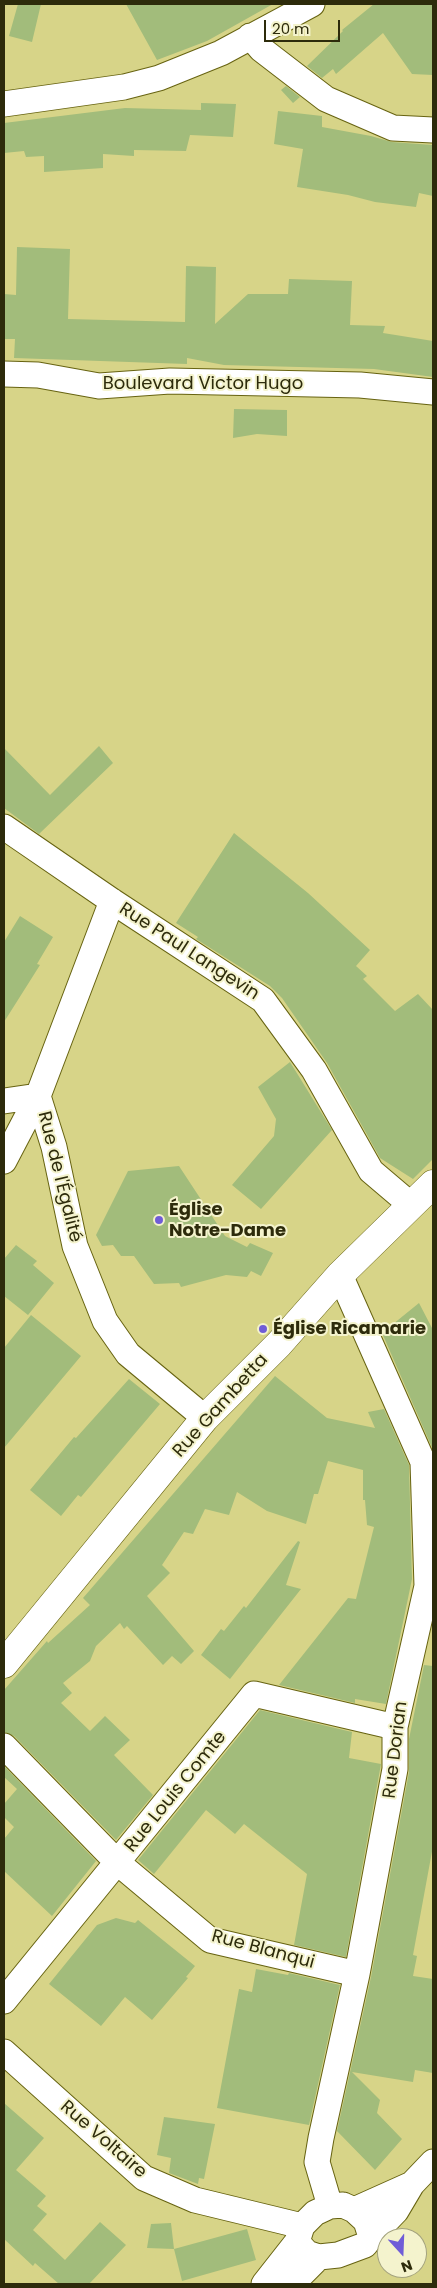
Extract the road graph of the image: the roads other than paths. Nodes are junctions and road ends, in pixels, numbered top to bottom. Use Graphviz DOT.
graph roads {
  1 [pos="312,4"];
  2 [pos="250,36"];
  3 [pos="4,104"];
  4 [pos="433,130"];
  5 [pos="4,374"];
  6 [pos="433,392"];
  7 [pos="4,827"];
  8 [pos="112,901"];
  9 [pos="38,1096"];
  10 [pos="4,1100"];
  11 [pos="4,1161"];
  12 [pos="433,1184"];
  13 [pos="411,1205"];
  14 [pos="340,1275"];
  15 [pos="205,1418"];
  16 [pos="430,1550"];
  17 [pos="4,1664"];
  18 [pos="395,1727"];
  19 [pos="4,1746"];
  20 [pos="118,1863"];
  21 [pos="357,1974"];
  22 [pos="4,2001"];
  23 [pos="4,2052"];
  24 [pos="433,2162"];
  25 [pos="423,2185"];
  26 [pos="330,2206"];
  27 [pos="354,2210"];
  28 [pos="300,2234"];
  29 [pos="370,2238"];
  30 [pos="319,2257"];
  31 [pos="264,2284"];
  32 [pos="292,2284"];
  1 -- 2 [label="street"];
  2 -- 3 [label="street"];
  2 -- 4 [label="street"];
  5 -- 6 [label="street, Boulevard Victor Hugo"];
  7 -- 8 [label="street, Rue Paul Langevin"];
  8 -- 9 [label="street, Rue de l'Égalité"];
  8 -- 13 [label="street, Rue Paul Langevin"];
  9 -- 10 [label="street"];
  9 -- 11 [label="street"];
  9 -- 15 [label="street, Rue de l'Égalité"];
  12 -- 13 [label="main road, Rue Gambetta"];
  13 -- 14 [label="main road, Rue Gambetta"];
  14 -- 15 [label="main road, Rue Gambetta"];
  14 -- 16 [label="street, Rue Dorian"];
  15 -- 17 [label="main road, Rue Gambetta"];
  16 -- 18 [label="street, Rue Dorian"];
  18 -- 20 [label="street, Rue Louis Comte"];
  18 -- 21 [label="street, Rue Dorian"];
  19 -- 20 [label="street, Rue Blanqui"];
  20 -- 21 [label="street, Rue Blanqui"];
  20 -- 22 [label="street, Rue Louis Comte"];
  21 -- 26 [label="street, Rue Dorian"];
  23 -- 28 [label="street, Rue Voltaire"];
  24 -- 25 [label="street"];
  25 -- 27 [label="street"];
  25 -- 29 [label="street"];
  26 -- 27 [label="street"];
  26 -- 28 [label="street"];
  27 -- 29 [label="street"];
  28 -- 30 [label="street"];
  28 -- 31 [label="street"];
  29 -- 30 [label="street"];
  30 -- 32 [label="street"];
}
